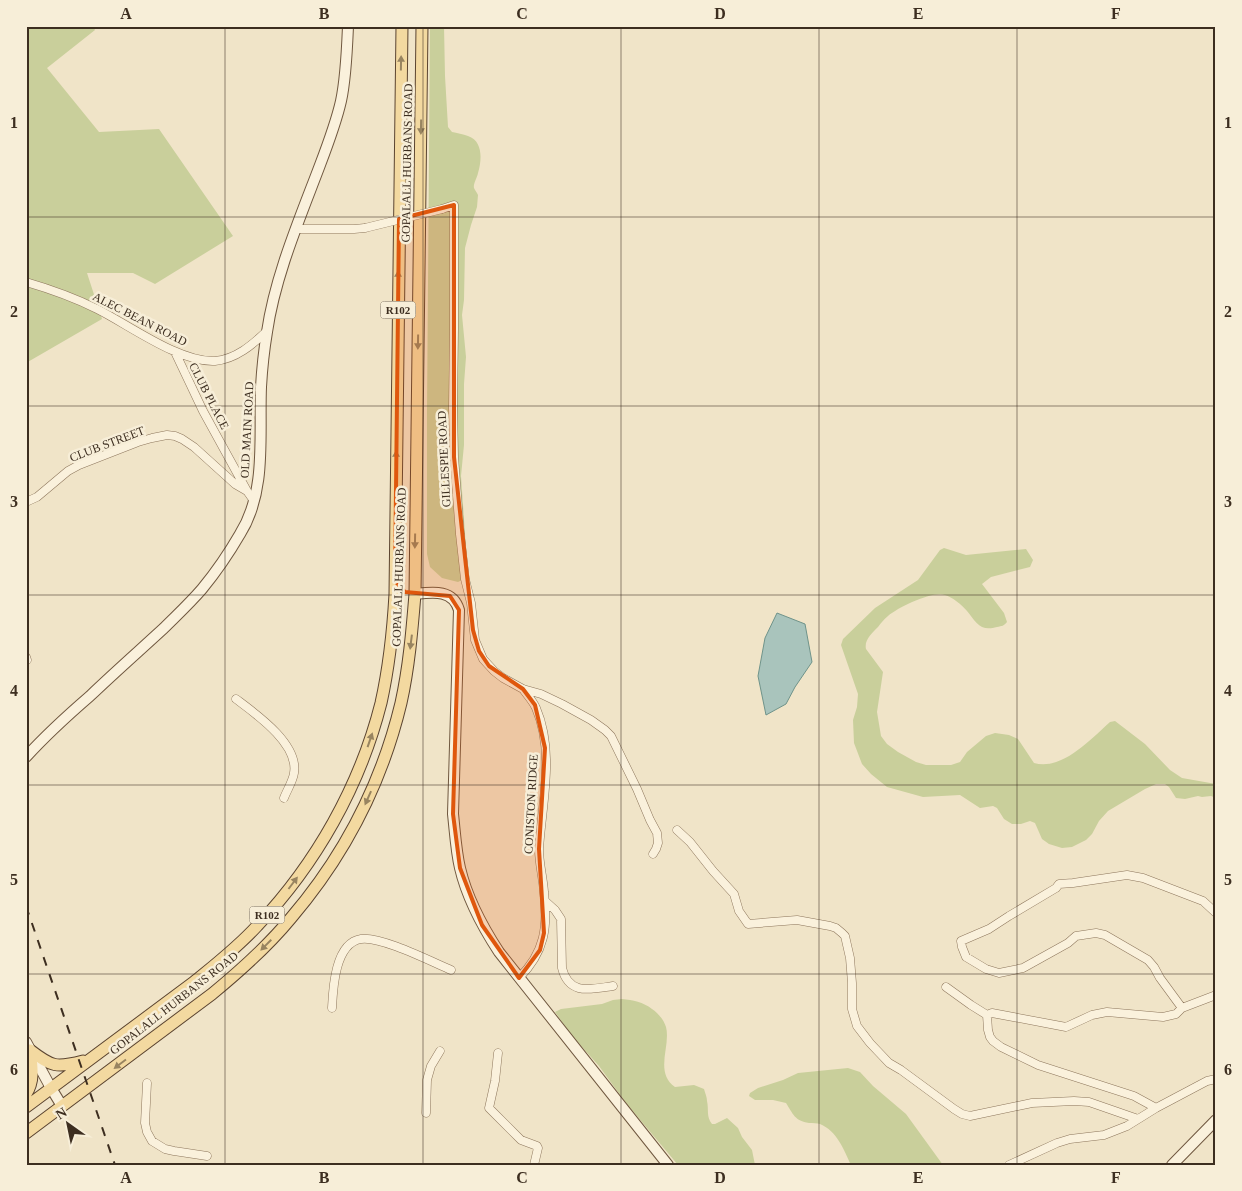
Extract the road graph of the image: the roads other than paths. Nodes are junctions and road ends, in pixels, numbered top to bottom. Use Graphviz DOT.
graph roads {
  1 [pos="348,26"];
  2 [pos="402,26"];
  3 [pos="422,26"];
  4 [pos="296,229"];
  5 [pos="26,282"];
  6 [pos="267,331"];
  7 [pos="175,352"];
  8 [pos="247,491"];
  9 [pos="254,501"];
  10 [pos="26,502"];
  11 [pos="395,581"];
  12 [pos="414,594"];
  13 [pos="394,620"];
  14 [pos="523,689"];
  15 [pos="541,694"];
  16 [pos="236,699"];
  17 [pos="535,705"];
  18 [pos="26,757"];
  19 [pos="284,798"];
  20 [pos="677,830"];
  21 [pos="652,854"];
  22 [pos="545,901"];
  23 [pos="1216,912"];
  24 [pos="452,970"];
  25 [pos="519,978"];
  26 [pos="613,986"];
  27 [pos="946,987"];
  28 [pos="1216,995"];
  29 [pos="332,1008"];
  30 [pos="1182,1008"];
  31 [pos="987,1015"];
  32 [pos="28,1046"];
  33 [pos="440,1051"];
  34 [pos="498,1053"];
  35 [pos="90,1059"];
  36 [pos="1216,1079"];
  37 [pos="146,1083"];
  38 [pos="51,1088"];
  39 [pos="26,1094"];
  40 [pos="62,1106"];
  41 [pos="26,1107"];
  42 [pos="1156,1108"];
  43 [pos="426,1113"];
  44 [pos="1138,1119"];
  45 [pos="1216,1120"];
  46 [pos="26,1133"];
  47 [pos="208,1156"];
  48 [pos="534,1165"];
  49 [pos="668,1165"];
  50 [pos="1009,1165"];
  51 [pos="1172,1165"];
  1 -- 4 [label="street, OLD MAIN ROAD"];
  11 -- 2 [label="main road, GOPALALL HURBANS ROAD / R102, one-way"];
  3 -- 12 [label="main road, GOPALALL HURBANS ROAD / R102, one-way"];
  4 -- 6 [label="street, OLD MAIN ROAD"];
  4 -- 14 [label="street, GILLESPIE ROAD, bridge"];
  5 -- 7 [label="street, ALEC BEAN ROAD"];
  6 -- 7 [label="street, ALEC BEAN ROAD"];
  6 -- 9 [label="street, OLD MAIN ROAD"];
  7 -- 8 [label="street, CLUB PLACE"];
  8 -- 9 [label="street, CLUB PLACE"];
  8 -- 10 [label="street, CLUB STREET"];
  9 -- 18 [label="street, OLD MAIN ROAD"];
  11 -- 12 [label="main road"];
  11 -- 13 [label="main road, GOPALALL HURBANS ROAD / R102"];
  12 -- 13 [label="main road"];
  12 -- 25 [label="street"];
  12 -- 40 [label="main road, GOPALALL HURBANS ROAD / R102, one-way"];
  35 -- 13 [label="main road, GOPALALL HURBANS ROAD / R102, one-way"];
  14 -- 15 [label="street"];
  14 -- 17 [label="street, CONISTON RIDGE"];
  15 -- 17 [label="street"];
  15 -- 21 [label="street"];
  16 -- 19 [label="street"];
  17 -- 22 [label="street, CONISTON RIDGE"];
  20 -- 44 [label="street"];
  22 -- 25 [label="street, CONISTON RIDGE"];
  22 -- 26 [label="street"];
  23 -- 30 [label="street"];
  24 -- 29 [label="street"];
  25 -- 49 [label="street"];
  27 -- 31 [label="street"];
  28 -- 30 [label="street"];
  30 -- 31 [label="street"];
  31 -- 42 [label="street"];
  32 -- 35 [label="main road"];
  32 -- 38 [label="street"];
  32 -- 39 [label="main road"];
  33 -- 43 [label="street"];
  34 -- 48 [label="street"];
  35 -- 38 [label="main road, GOPALALL HURBANS ROAD / R102"];
  36 -- 42 [label="street"];
  37 -- 47 [label="street"];
  38 -- 40 [label="street"];
  38 -- 41 [label="main road, GOPALALL HURBANS ROAD / R102"];
  40 -- 46 [label="main road, GOPALALL HURBANS ROAD / R102"];
  42 -- 44 [label="street"];
  44 -- 50 [label="street"];
  45 -- 51 [label="street"];
}
